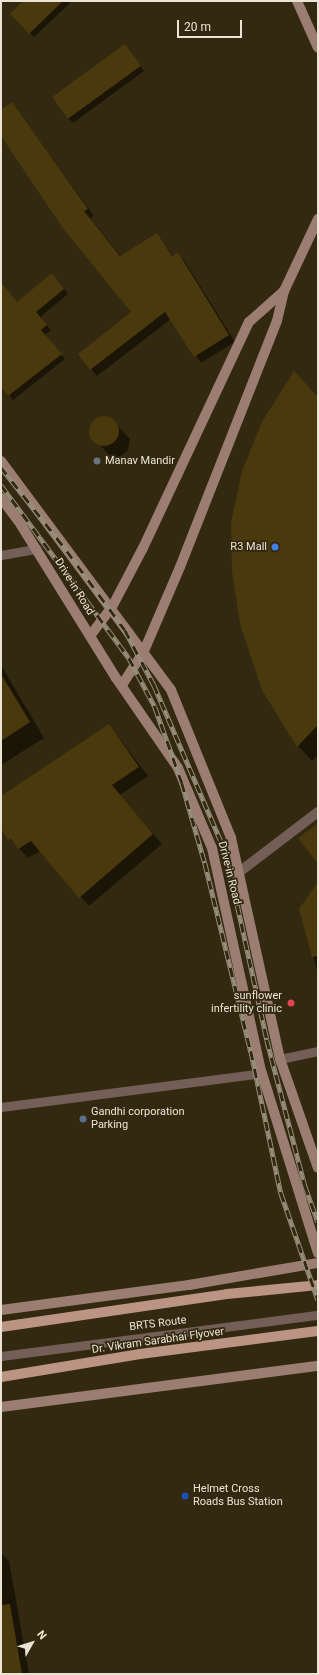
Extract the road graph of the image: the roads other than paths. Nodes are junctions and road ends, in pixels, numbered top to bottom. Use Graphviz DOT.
graph roads {
  1 [pos="297,1"];
  2 [pos="318,48"];
  3 [pos="318,218"];
  4 [pos="284,290"];
  5 [pos="1,461"];
  6 [pos="1,498"];
  7 [pos="36,549"];
  8 [pos="1,555"];
  9 [pos="112,608"];
  10 [pos="90,636"];
  11 [pos="144,651"];
  12 [pos="122,685"];
  13 [pos="318,812"];
  14 [pos="238,873"];
  15 [pos="318,1051"];
  16 [pos="280,1059"];
  17 [pos="262,1073"];
  18 [pos="1,1107"];
  19 [pos="318,1168"];
  20 [pos="318,1253"];
  21 [pos="318,1263"];
  22 [pos="318,1285"];
  23 [pos="1,1310"];
  24 [pos="318,1315"];
  25 [pos="1,1327"];
  26 [pos="318,1331"];
  27 [pos="1,1356"];
  28 [pos="318,1366"];
  29 [pos="1,1377"];
  30 [pos="1,1407"];
  1 -- 2 [label="main road"];
  3 -- 4 [label="main road"];
  4 -- 9 [label="main road"];
  4 -- 11 [label="main road"];
  5 -- 9 [label="main road, Drive-in Road"];
  6 -- 7 [label="main road, Drive-in Road"];
  7 -- 8 [label="lane"];
  7 -- 10 [label="main road, Drive-in Road"];
  9 -- 10 [label="main road"];
  9 -- 11 [label="main road, Drive-in Road"];
  10 -- 12 [label="main road, Drive-in Road"];
  11 -- 12 [label="main road"];
  11 -- 14 [label="main road, Drive-in Road"];
  12 -- 17 [label="main road, Drive-in Road"];
  13 -- 14 [label="street"];
  14 -- 16 [label="main road, Drive-in Road"];
  15 -- 16 [label="lane"];
  16 -- 19 [label="main road, Drive-in Road"];
  17 -- 18 [label="lane"];
  17 -- 20 [label="main road, Drive-in Road"];
  21 -- 23 [label="main road"];
  22 -- 25 [label="main road"];
  24 -- 27 [label="lane, BRTS Route"];
  26 -- 29 [label="main road, Dr. Vikram Sarabhai Flyover"];
  28 -- 30 [label="main road"];
}
